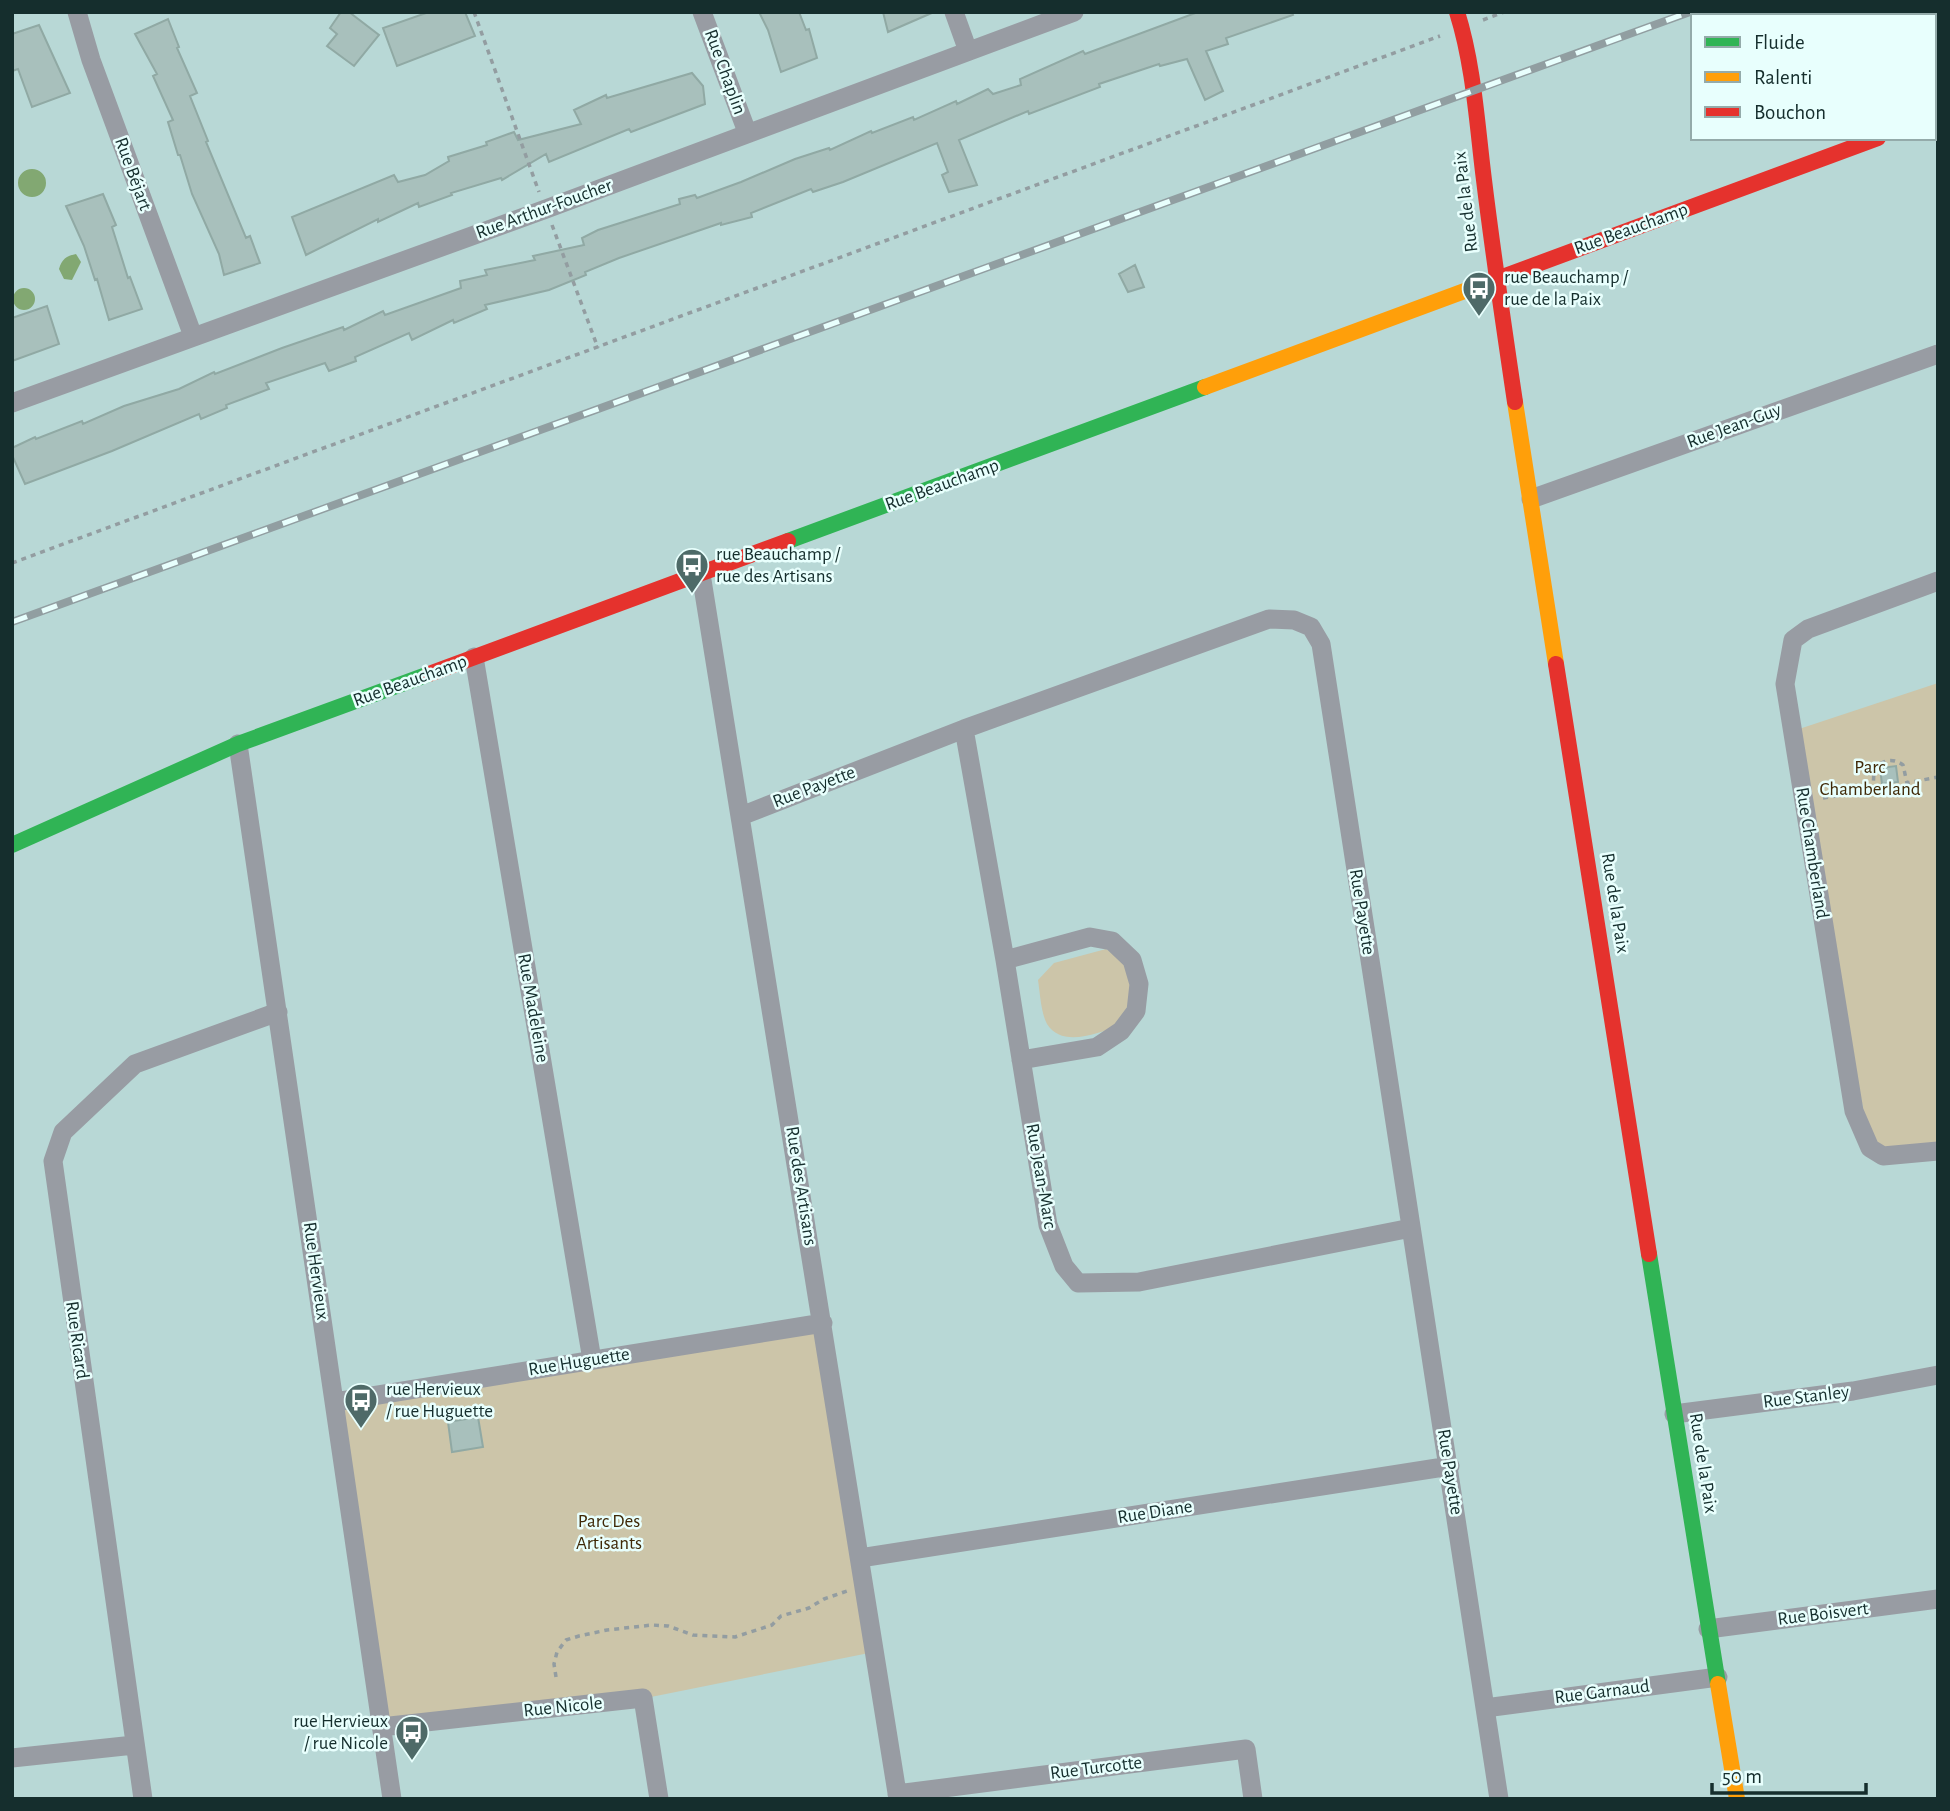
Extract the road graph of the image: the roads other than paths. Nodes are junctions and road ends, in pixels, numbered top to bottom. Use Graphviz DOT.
graph roads {
  1 [pos="77,12"];
  2 [pos="702,12"];
  3 [pos="954,12"];
  4 [pos="1074,12"];
  5 [pos="1459,20"];
  6 [pos="968,51"];
  7 [pos="747,132"];
  8 [pos="1873,140"];
  9 [pos="1496,279"];
  10 [pos="193,336"];
  11 [pos="1938,354"];
  12 [pos="12,403"];
  13 [pos="1531,499"];
  14 [pos="701,574"];
  15 [pos="1938,581"];
  16 [pos="474,657"];
  17 [pos="964,729"];
  18 [pos="238,744"];
  19 [pos="741,816"];
  20 [pos="12,845"];
  21 [pos="1005,960"];
  22 [pos="278,1012"];
  23 [pos="1021,1060"];
  24 [pos="1938,1151"];
  25 [pos="1411,1228"];
  26 [pos="822,1323"];
  27 [pos="592,1360"];
  28 [pos="1938,1375"];
  29 [pos="335,1402"];
  30 [pos="1674,1413"];
  31 [pos="1450,1466"];
  32 [pos="860,1558"];
  33 [pos="1938,1599"];
  34 [pos="1708,1629"];
  35 [pos="1718,1677"];
  36 [pos="1485,1707"];
  37 [pos="381,1727"];
  38 [pos="134,1745"];
  39 [pos="12,1758"];
  40 [pos="897,1796"];
  41 [pos="142,1799"];
  42 [pos="392,1799"];
  43 [pos="659,1799"];
  44 [pos="1253,1799"];
  45 [pos="1499,1799"];
  46 [pos="1737,1799"];
  1 -- 10 [label="street, Rue Béjart"];
  2 -- 7 [label="street, Rue Chaplin"];
  3 -- 6 [label="street"];
  4 -- 6 [label="street, Rue Arthur-Foucher"];
  5 -- 9 [label="street, Rue de la Paix"];
  6 -- 7 [label="street, Rue Arthur-Foucher"];
  7 -- 10 [label="street, Rue Arthur-Foucher"];
  8 -- 9 [label="street, Rue Beauchamp"];
  9 -- 13 [label="street, Rue de la Paix"];
  9 -- 14 [label="street, Rue Beauchamp"];
  10 -- 12 [label="street, Rue Arthur-Foucher"];
  11 -- 13 [label="street, Rue Jean-Guy"];
  13 -- 30 [label="street, Rue de la Paix"];
  14 -- 16 [label="street, Rue Beauchamp"];
  14 -- 19 [label="street, Rue des Artisans"];
  15 -- 24 [label="street, Rue Chamberland"];
  16 -- 18 [label="street, Rue Beauchamp"];
  16 -- 27 [label="street, Rue Madeleine"];
  17 -- 19 [label="street, Rue Payette"];
  17 -- 21 [label="street, Rue Jean-Marc"];
  17 -- 25 [label="street, Rue Payette"];
  18 -- 20 [label="street, Rue Beauchamp"];
  18 -- 22 [label="street, Rue Hervieux"];
  19 -- 26 [label="street, Rue des Artisans"];
  21 -- 23 [label="street, Rue Jean-Marc"];
  21 -- 23 [label="street"];
  22 -- 29 [label="street, Rue Hervieux"];
  22 -- 38 [label="street, Rue Ricard"];
  23 -- 25 [label="street, Rue Jean-Marc"];
  25 -- 31 [label="street, Rue Payette"];
  26 -- 27 [label="street, Rue Huguette"];
  26 -- 32 [label="street, Rue des Artisans"];
  27 -- 29 [label="street, Rue Huguette"];
  28 -- 30 [label="street, Rue Stanley"];
  29 -- 37 [label="street, Rue Hervieux"];
  30 -- 34 [label="street, Rue de la Paix"];
  31 -- 32 [label="street, Rue Diane"];
  31 -- 36 [label="street, Rue Payette"];
  32 -- 40 [label="street, Rue des Artisans"];
  33 -- 34 [label="street, Rue Boisvert"];
  34 -- 35 [label="street, Rue de la Paix"];
  35 -- 36 [label="street, Rue Garnaud"];
  35 -- 46 [label="street, Rue de la Paix"];
  36 -- 45 [label="street, Rue Payette"];
  37 -- 42 [label="street, Rue Hervieux"];
  37 -- 43 [label="street, Rue Nicole"];
  38 -- 39 [label="street"];
  38 -- 41 [label="street, Rue Ricard"];
  40 -- 44 [label="street, Rue Turcotte"];
}
